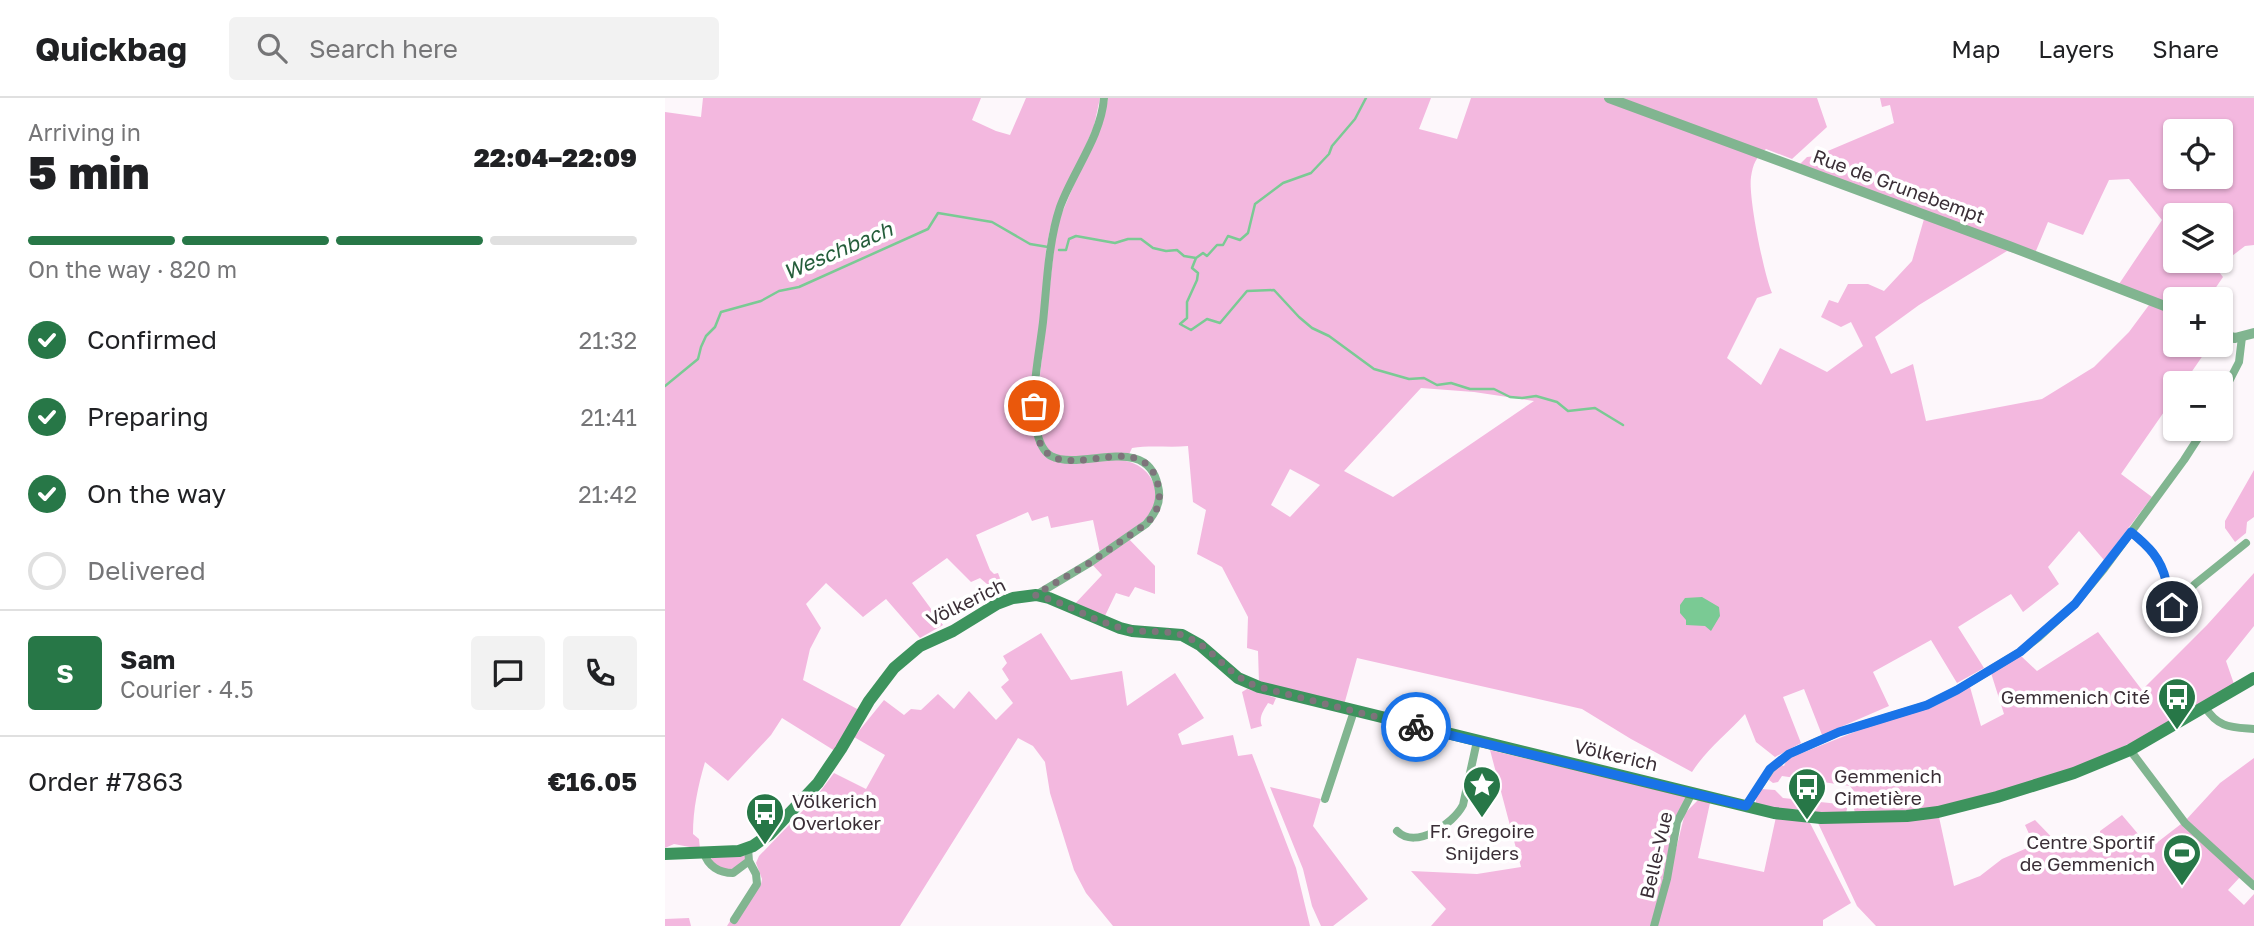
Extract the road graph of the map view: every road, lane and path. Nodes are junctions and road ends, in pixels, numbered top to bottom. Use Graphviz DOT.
graph roads {
  1 [pos="1104,98"];
  2 [pos="1609,98"];
  3 [pos="2163,305"];
  4 [pos="2254,333"];
  5 [pos="2233,336"];
  6 [pos="2242,337"];
  7 [pos="2233,374"];
  8 [pos="2195,441"];
  9 [pos="2131,532"];
  10 [pos="2246,543"];
  11 [pos="1035,595"];
  12 [pos="2254,678"];
  13 [pos="2205,707"];
  14 [pos="1354,711"];
  15 [pos="2254,729"];
  16 [pos="1477,741"];
  17 [pos="2130,750"];
  18 [pos="1692,793"];
  19 [pos="1325,799"];
  20 [pos="1746,806"];
  21 [pos="1397,831"];
  22 [pos="704,853"];
  23 [pos="665,854"];
  24 [pos="749,854"];
  25 [pos="2254,886"];
  26 [pos="734,920"];
  27 [pos="1654,926"];
  1 -- 11 [label="street"];
  2 -- 3 [label="street, Rue de Grunebempt"];
  4 -- 6 [label="street"];
  5 -- 6 [label="street"];
  6 -- 7 [label="street"];
  8 -- 9 [label="street"];
  9 -- 10 [label="street"];
  9 -- 20 [label="street"];
  11 -- 14 [label="main road, Völkerich"];
  11 -- 24 [label="main road, Völkerich"];
  12 -- 13 [label="main road, Völkerich"];
  13 -- 15 [label="street"];
  13 -- 17 [label="main road, Völkerich"];
  14 -- 16 [label="main road, Völkerich"];
  14 -- 19 [label="street"];
  16 -- 18 [label="main road, Völkerich"];
  16 -- 21 [label="street"];
  17 -- 20 [label="main road, Völkerich"];
  17 -- 25 [label="street"];
  18 -- 20 [label="main road, Völkerich"];
  18 -- 27 [label="street, Belle-Vue"];
  22 -- 23 [label="main road, Völkerich"];
  22 -- 24 [label="main road, Völkerich"];
  22 -- 24 [label="street, Völkerich"];
  24 -- 26 [label="street"];
}
